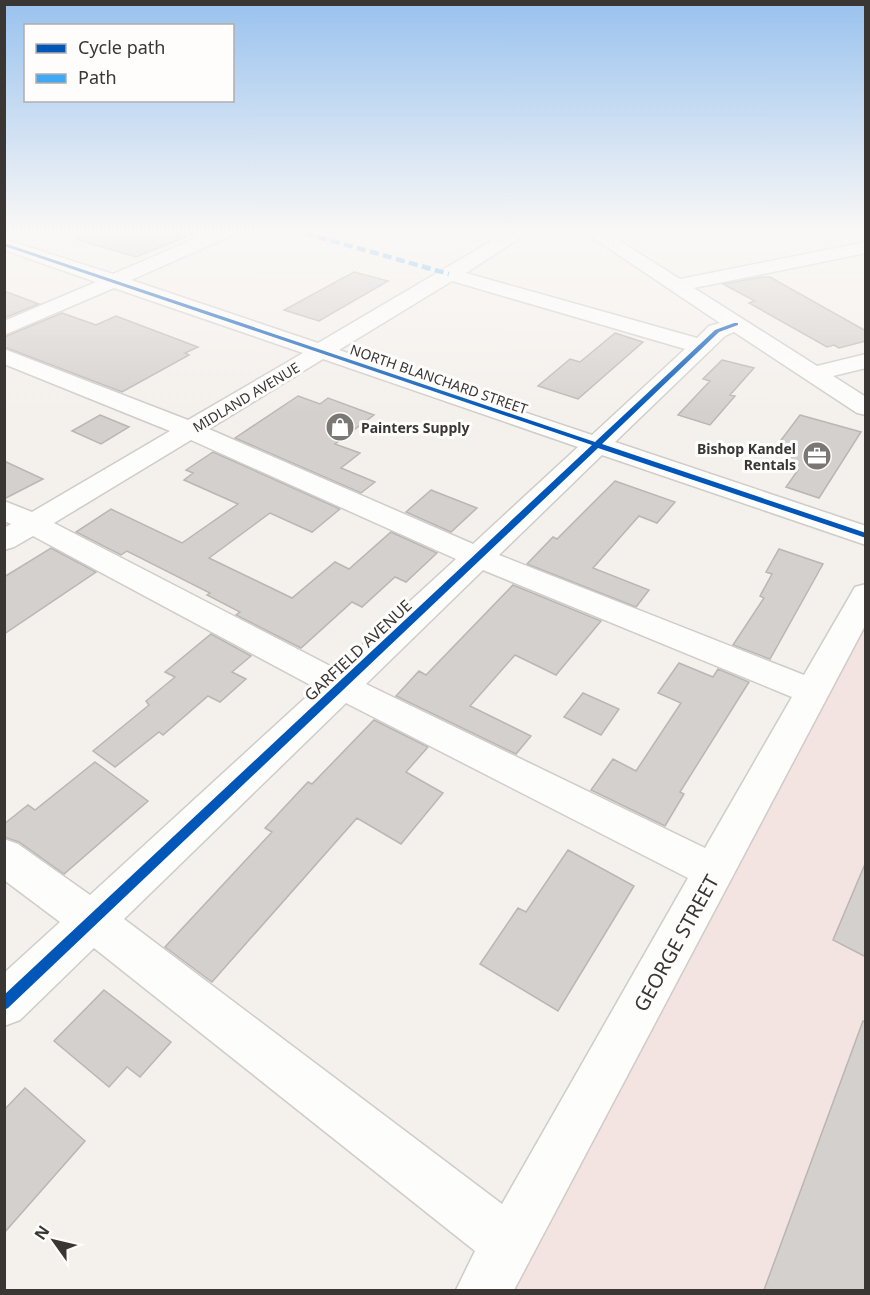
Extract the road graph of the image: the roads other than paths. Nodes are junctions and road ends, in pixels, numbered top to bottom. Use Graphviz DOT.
graph roads {
  1 [pos="83,293"];
  2 [pos="147,293"];
  3 [pos="417,293"];
  4 [pos="517,293"];
  5 [pos="689,293"];
  6 [pos="736,324"];
  7 [pos="4,329"];
  8 [pos="700,346"];
  9 [pos="319,352"];
  10 [pos="4,356"];
  11 [pos="866,361"];
  12 [pos="815,374"];
  13 [pos="866,408"];
  14 [pos="190,430"];
  15 [pos="594,446"];
  16 [pos="14,524"];
  17 [pos="866,536"];
  18 [pos="478,557"];
  19 [pos="866,594"];
  20 [pos="341,686"];
  21 [pos="814,692"];
  22 [pos="4,856"];
  23 [pos="715,872"];
  24 [pos="92,921"];
  25 [pos="4,1004"];
  26 [pos="510,1244"];
  27 [pos="484,1290"];
  1 -- 7 [label="street"];
  2 -- 9 [label="street, NORTH BLANCHARD STREET"];
  3 -- 9 [label="street, MIDLAND AVENUE"];
  4 -- 8 [label="street"];
  5 -- 6 [label="street"];
  6 -- 8 [label="street, GARFIELD AVENUE"];
  6 -- 12 [label="street"];
  8 -- 15 [label="street, GARFIELD AVENUE"];
  9 -- 14 [label="street, MIDLAND AVENUE"];
  9 -- 15 [label="street, NORTH BLANCHARD STREET"];
  10 -- 14 [label="street"];
  11 -- 12 [label="street"];
  12 -- 13 [label="street"];
  14 -- 16 [label="street, MIDLAND AVENUE"];
  14 -- 18 [label="street"];
  15 -- 17 [label="street, NORTH BLANCHARD STREET"];
  15 -- 18 [label="street, GARFIELD AVENUE"];
  16 -- 20 [label="street"];
  18 -- 20 [label="street, GARFIELD AVENUE"];
  18 -- 21 [label="street"];
  19 -- 21 [label="street, GEORGE STREET"];
  20 -- 23 [label="street"];
  20 -- 24 [label="street, GARFIELD AVENUE"];
  21 -- 23 [label="street, GEORGE STREET"];
  22 -- 24 [label="street"];
  23 -- 26 [label="street, GEORGE STREET"];
  24 -- 25 [label="street, GARFIELD AVENUE"];
  24 -- 26 [label="street"];
  26 -- 27 [label="street, GEORGE STREET"];
}
